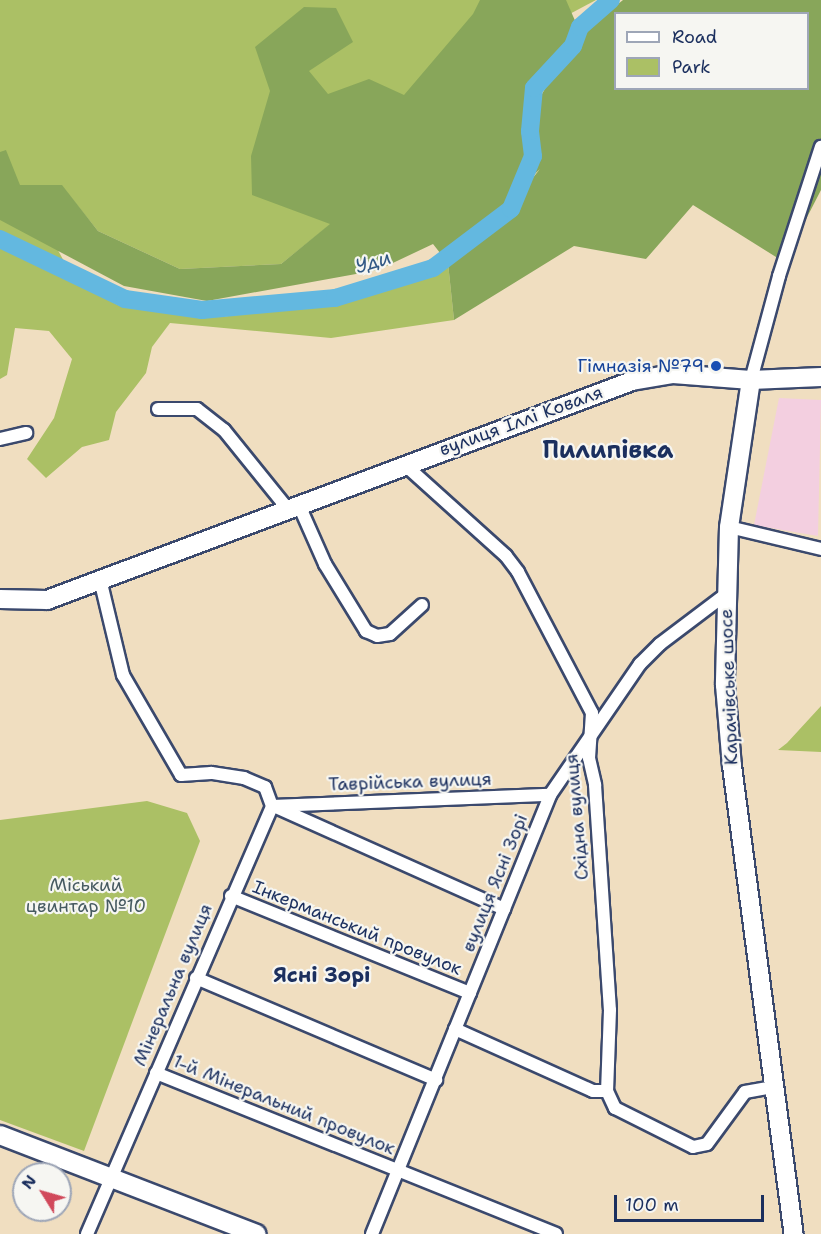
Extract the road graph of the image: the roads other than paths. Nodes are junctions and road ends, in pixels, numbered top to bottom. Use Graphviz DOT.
graph roads {
  1 [pos="821,147"];
  2 [pos="821,377"];
  3 [pos="751,380"];
  4 [pos="158,409"];
  5 [pos="26,433"];
  6 [pos="0,439"];
  7 [pos="404,464"];
  8 [pos="292,506"];
  9 [pos="729,526"];
  10 [pos="821,549"];
  11 [pos="100,579"];
  12 [pos="726,594"];
  13 [pos="0,599"];
  14 [pos="422,605"];
  15 [pos="593,728"];
  16 [pos="550,795"];
  17 [pos="272,806"];
  18 [pos="231,896"];
  19 [pos="504,909"];
  20 [pos="196,978"];
  21 [pos="470,993"];
  22 [pos="455,1029"];
  23 [pos="156,1073"];
  24 [pos="436,1080"];
  25 [pos="774,1087"];
  26 [pos="607,1091"];
  27 [pos="0,1135"];
  28 [pos="398,1170"];
  29 [pos="112,1178"];
  30 [pos="87,1234"];
  31 [pos="257,1234"];
  32 [pos="372,1234"];
  33 [pos="556,1234"];
  34 [pos="794,1234"];
  1 -- 3 [label="street, Карачівське шосе"];
  2 -- 3 [label="main road, вулиця Іллі Коваля"];
  3 -- 7 [label="main road, вулиця Іллі Коваля"];
  3 -- 9 [label="main road, Карачівське шосе"];
  4 -- 8 [label="street"];
  5 -- 6 [label="street"];
  7 -- 8 [label="main road, вулиця Іллі Коваля"];
  7 -- 15 [label="street, Східна вулиця"];
  8 -- 11 [label="main road, вулиця Іллі Коваля"];
  8 -- 14 [label="street"];
  9 -- 10 [label="street"];
  9 -- 12 [label="main road, Карачівське шосе"];
  11 -- 13 [label="main road, вулиця Іллі Коваля"];
  11 -- 17 [label="street"];
  12 -- 15 [label="street, вулиця Ясні Зорі"];
  12 -- 25 [label="main road, Карачівське шосе"];
  15 -- 16 [label="street, вулиця Ясні Зорі"];
  15 -- 26 [label="street, Східна вулиця"];
  16 -- 17 [label="street, Таврійська вулиця"];
  16 -- 19 [label="street, вулиця Ясні Зорі"];
  17 -- 18 [label="street, Мінеральна вулиця"];
  17 -- 19 [label="street"];
  18 -- 20 [label="street, Мінеральна вулиця"];
  18 -- 21 [label="street, Інкерманський провулок"];
  19 -- 21 [label="street, вулиця Ясні Зорі"];
  20 -- 23 [label="street, Мінеральна вулиця"];
  20 -- 24 [label="street"];
  21 -- 22 [label="street, вулиця Ясні Зорі"];
  22 -- 24 [label="street, вулиця Ясні Зорі"];
  22 -- 26 [label="street"];
  23 -- 28 [label="street, 1-й Мінеральний провулок"];
  23 -- 29 [label="street, Мінеральна вулиця"];
  24 -- 28 [label="street, вулиця Ясні Зорі"];
  25 -- 26 [label="street"];
  25 -- 34 [label="main road, Карачівське шосе"];
  27 -- 29 [label="main road"];
  28 -- 32 [label="street, вулиця Ясні Зорі"];
  28 -- 33 [label="street, 1-й Мінеральний провулок"];
  29 -- 30 [label="street, Мінеральна вулиця"];
  29 -- 31 [label="main road"];
}
